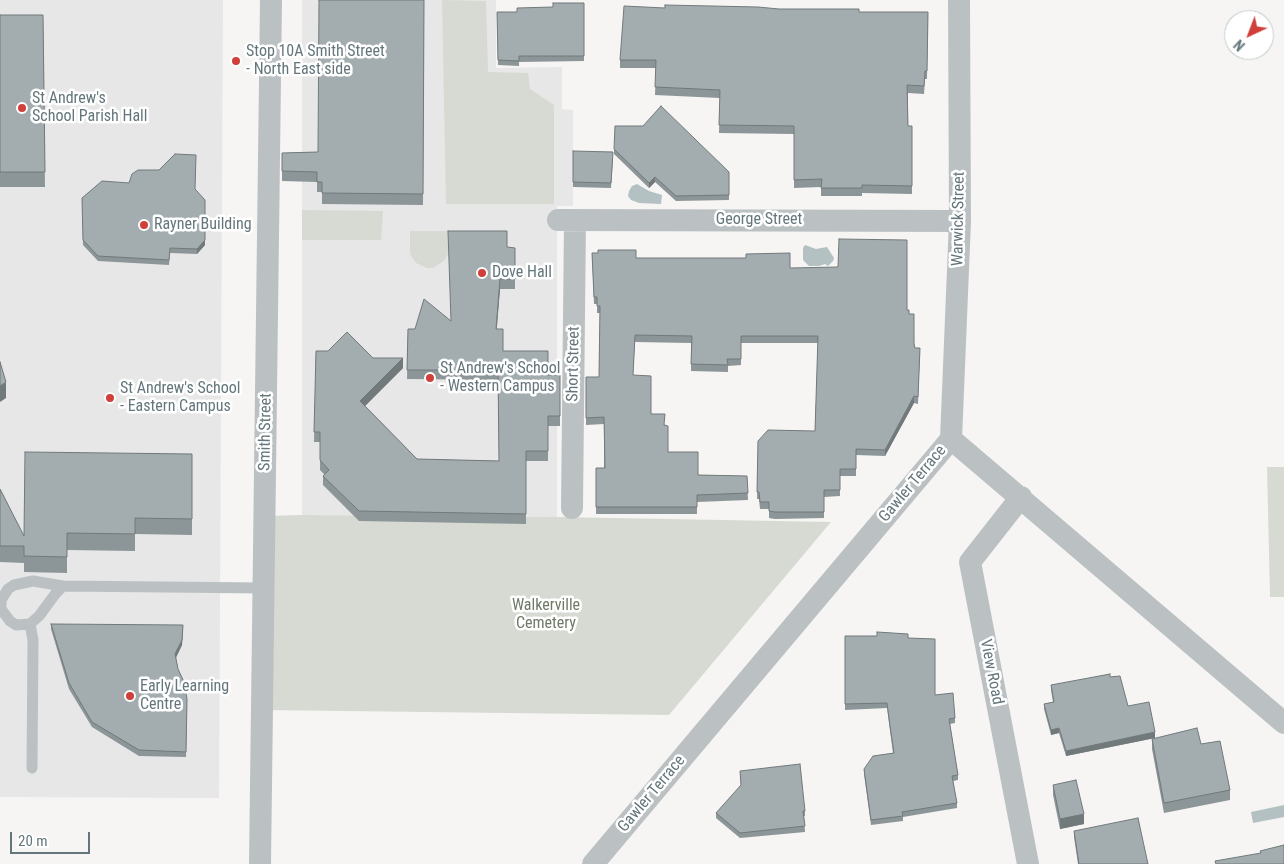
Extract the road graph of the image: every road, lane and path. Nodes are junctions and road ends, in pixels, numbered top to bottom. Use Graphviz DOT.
graph roads {
  1 [pos="271,0"];
  2 [pos="959,0"];
  3 [pos="567,220"];
  4 [pos="960,221"];
  5 [pos="951,439"];
  6 [pos="1021,497"];
  7 [pos="572,508"];
  8 [pos="63,586"];
  9 [pos="264,588"];
  10 [pos="30,624"];
  11 [pos="1284,723"];
  12 [pos="32,768"];
  13 [pos="260,864"];
  14 [pos="593,864"];
  15 [pos="1028,864"];
  1 -- 9 [label="street, Smith Street"];
  2 -- 4 [label="street, Warwick Street"];
  3 -- 4 [label="street, George Street"];
  3 -- 7 [label="street, Short Street"];
  4 -- 5 [label="street, Warwick Street"];
  5 -- 6 [label="street, Gawler Terrace"];
  5 -- 14 [label="street, Gawler Terrace"];
  6 -- 11 [label="street, Gawler Terrace"];
  6 -- 15 [label="street, View Road"];
  8 -- 9 [label="lane"];
  8 -- 10 [label="lane"];
  8 -- 10 [label="lane"];
  9 -- 13 [label="street, Smith Street"];
  10 -- 12 [label="lane"];
}
